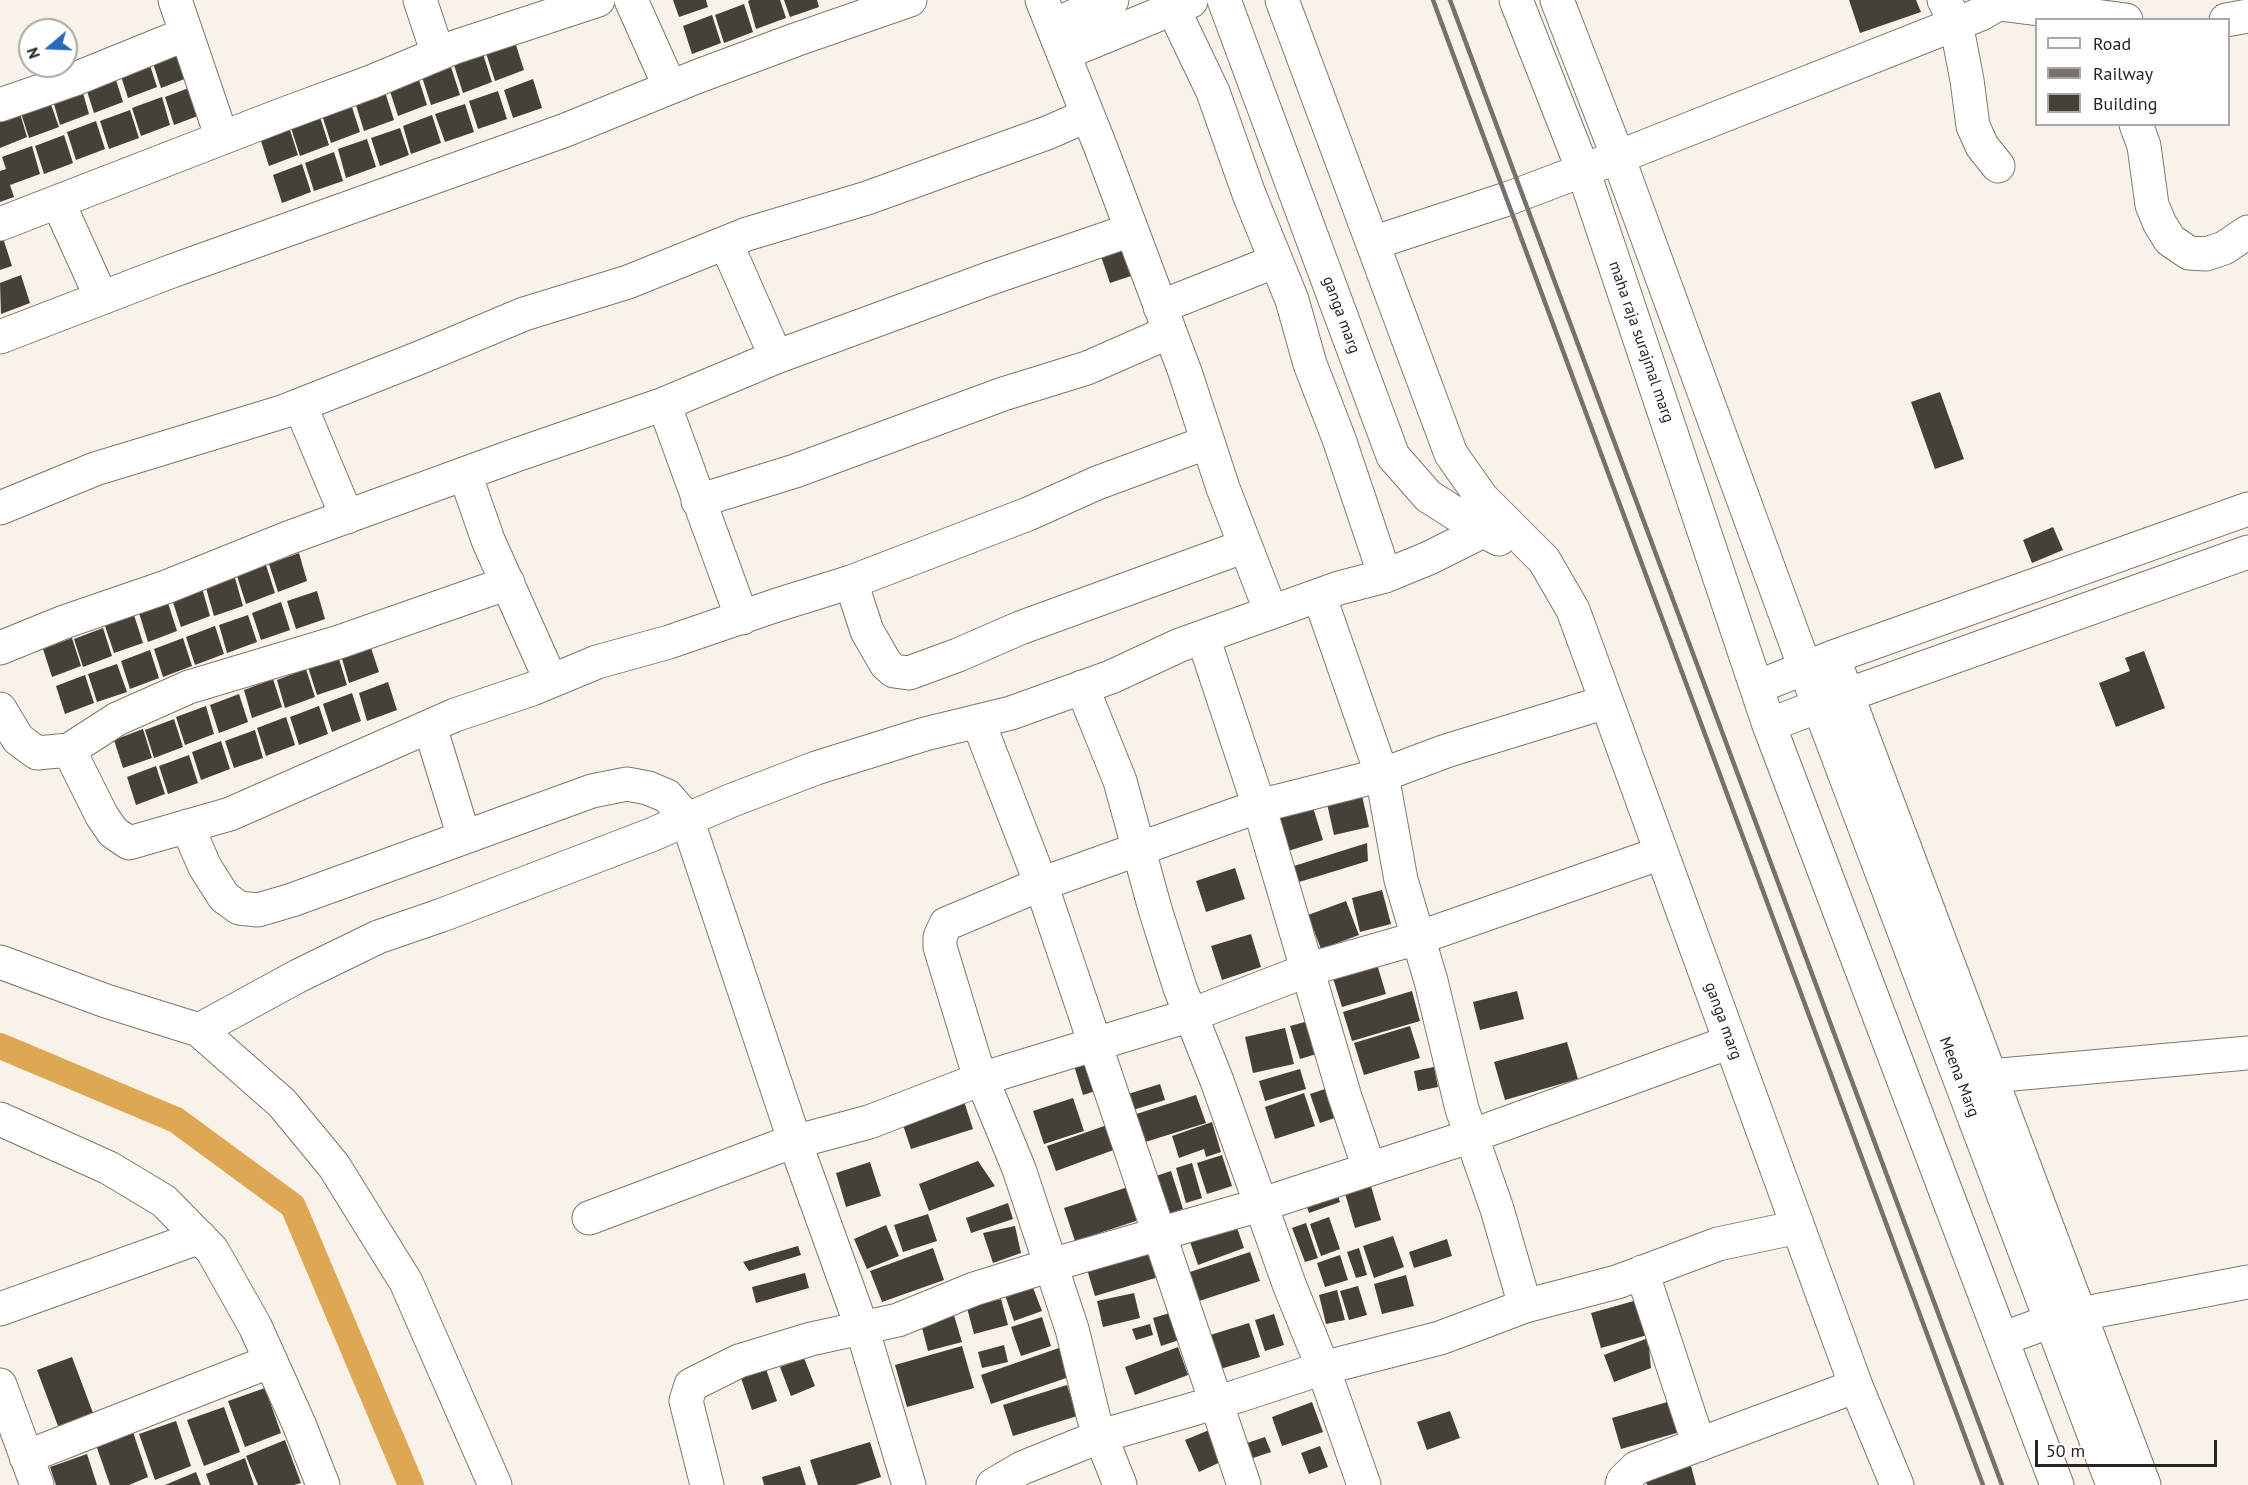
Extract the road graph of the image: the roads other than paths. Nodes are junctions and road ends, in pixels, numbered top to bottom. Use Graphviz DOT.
graph roads {
  1 [pos="174,0"];
  2 [pos="420,0"];
  3 [pos="597,0"];
  4 [pos="631,0"];
  5 [pos="910,0"];
  6 [pos="1112,0"];
  7 [pos="1224,0"];
  8 [pos="1282,0"];
  9 [pos="1516,0"];
  10 [pos="1557,0"];
  11 [pos="2002,2"];
  12 [pos="1178,3"];
  13 [pos="1950,11"];
  14 [pos="2248,16"];
  15 [pos="2112,18"];
  16 [pos="2230,19"];
  17 [pos="1053,26"];
  18 [pos="186,34"];
  19 [pos="438,54"];
  20 [pos="670,87"];
  21 [pos="0,105"];
  22 [pos="1088,115"];
  23 [pos="2137,126"];
  24 [pos="222,138"];
  25 [pos="1618,158"];
  26 [pos="1998,166"];
  27 [pos="1583,170"];
  28 [pos="58,202"];
  29 [pos="0,224"];
  30 [pos="1131,230"];
  31 [pos="2248,232"];
  32 [pos="726,243"];
  33 [pos="1373,243"];
  34 [pos="1276,261"];
  35 [pos="101,297"];
  36 [pos="1165,319"];
  37 [pos="0,336"];
  38 [pos="776,357"];
  39 [pos="664,404"];
  40 [pos="300,405"];
  41 [pos="1208,442"];
  42 [pos="465,474"];
  43 [pos="698,501"];
  44 [pos="0,508"];
  45 [pos="2248,509"];
  46 [pos="347,517"];
  47 [pos="1492,524"];
  48 [pos="1245,546"];
  49 [pos="2248,552"];
  50 [pos="1385,576"];
  51 [pos="851,582"];
  52 [pos="508,584"];
  53 [pos="1319,595"];
  54 [pos="1271,612"];
  55 [pos="742,618"];
  56 [pos="1203,637"];
  57 [pos="0,648"];
  58 [pos="1819,663"];
  59 [pos="551,681"];
  60 [pos="1082,687"];
  61 [pos="1757,687"];
  62 [pos="1833,700"];
  63 [pos="1606,702"];
  64 [pos="0,710"];
  65 [pos="978,721"];
  66 [pos="1769,724"];
  67 [pos="430,727"];
  68 [pos="69,750"];
  69 [pos="1382,775"];
  70 [pos="1259,806"];
  71 [pos="687,819"];
  72 [pos="187,826"];
  73 [pos="464,837"];
  74 [pos="1138,848"];
  75 [pos="1661,853"];
  76 [pos="1041,884"];
  77 [pos="1418,938"];
  78 [pos="0,962"];
  79 [pos="1308,969"];
  80 [pos="1191,1015"];
  81 [pos="199,1030"];
  82 [pos="1730,1042"];
  83 [pos="1094,1045"];
  84 [pos="2248,1053"];
  85 [pos="1990,1076"];
  86 [pos="981,1079"];
  87 [pos="0,1119"];
  88 [pos="1471,1136"];
  89 [pos="795,1142"];
  90 [pos="1369,1168"];
  91 [pos="1260,1205"];
  92 [pos="589,1218"];
  93 [pos="1798,1227"];
  94 [pos="1159,1233"];
  95 [pos="200,1237"];
  96 [pos="1051,1265"];
  97 [pos="1642,1272"];
  98 [pos="2248,1281"];
  99 [pos="1525,1306"];
  100 [pos="0,1309"];
  101 [pos="2066,1318"];
  102 [pos="862,1328"];
  103 [pos="2002,1339"];
  104 [pos="271,1361"];
  105 [pos="1323,1368"];
  106 [pos="0,1385"];
  107 [pos="1856,1386"];
  108 [pos="1216,1402"];
  109 [pos="1101,1436"];
  110 [pos="1699,1445"];
  111 [pos="32,1471"];
  112 [pos="323,1485"];
  113 [pos="495,1485"];
  114 [pos="707,1485"];
  115 [pos="909,1485"];
  116 [pos="993,1485"];
  117 [pos="1120,1485"];
  118 [pos="1244,1485"];
  119 [pos="1364,1485"];
  120 [pos="1622,1485"];
  121 [pos="1897,1485"];
  122 [pos="2057,1485"];
  123 [pos="2113,1485"];
  124 [pos="2144,1485"];
  1 -- 18 [label="street"];
  2 -- 19 [label="street"];
  3 -- 19 [label="street"];
  4 -- 20 [label="street"];
  5 -- 20 [label="street"];
  6 -- 17 [label="street"];
  7 -- 47 [label="street, ganga marg"];
  8 -- 33 [label="street, ganga marg"];
  9 -- 27 [label="street, maha raja surajmal marg"];
  10 -- 25 [label="street"];
  11 -- 13 [label="street"];
  11 -- 15 [label="street"];
  12 -- 17 [label="street"];
  12 -- 34 [label="street"];
  13 -- 25 [label="street"];
  13 -- 26 [label="street"];
  14 -- 16 [label="street"];
  17 -- 22 [label="street"];
  18 -- 21 [label="street"];
  18 -- 24 [label="street"];
  19 -- 24 [label="street"];
  20 -- 35 [label="street"];
  22 -- 30 [label="street"];
  22 -- 32 [label="street"];
  23 -- 31 [label="street"];
  24 -- 28 [label="street"];
  25 -- 27 [label="street"];
  25 -- 58 [label="street"];
  27 -- 33 [label="street"];
  27 -- 61 [label="street, maha raja surajmal marg"];
  28 -- 29 [label="street"];
  28 -- 35 [label="street"];
  30 -- 36 [label="street"];
  30 -- 38 [label="street"];
  32 -- 38 [label="street"];
  32 -- 40 [label="street"];
  33 -- 47 [label="street, ganga marg"];
  34 -- 36 [label="street"];
  34 -- 50 [label="street"];
  35 -- 37 [label="street"];
  36 -- 41 [label="street"];
  36 -- 43 [label="street"];
  38 -- 39 [label="street"];
  39 -- 42 [label="street"];
  39 -- 43 [label="street"];
  40 -- 44 [label="street"];
  40 -- 46 [label="street"];
  41 -- 48 [label="street"];
  41 -- 51 [label="street"];
  42 -- 46 [label="street"];
  42 -- 52 [label="street"];
  43 -- 55 [label="street"];
  45 -- 58 [label="street"];
  46 -- 57 [label="street"];
  47 -- 50 [label="street"];
  47 -- 63 [label="street, ganga marg"];
  48 -- 51 [label="street"];
  48 -- 54 [label="street"];
  49 -- 62 [label="street"];
  50 -- 53 [label="street"];
  51 -- 55 [label="street"];
  52 -- 59 [label="street"];
  52 -- 68 [label="street"];
  53 -- 54 [label="street"];
  53 -- 69 [label="street"];
  54 -- 56 [label="street"];
  55 -- 59 [label="street"];
  56 -- 60 [label="street"];
  56 -- 70 [label="street"];
  58 -- 61 [label="street"];
  58 -- 62 [label="street, Meena Marg"];
  59 -- 67 [label="street"];
  60 -- 65 [label="street"];
  60 -- 74 [label="street"];
  61 -- 66 [label="street, maha raja surajmal marg"];
  62 -- 66 [label="street"];
  62 -- 85 [label="street"];
  62 -- 101 [label="street, Meena Marg"];
  63 -- 69 [label="street"];
  63 -- 75 [label="street, ganga marg"];
  64 -- 68 [label="street"];
  65 -- 71 [label="street"];
  65 -- 76 [label="street"];
  66 -- 103 [label="street, maha raja surajmal marg"];
  67 -- 72 [label="street"];
  67 -- 73 [label="street"];
  68 -- 72 [label="street"];
  69 -- 70 [label="street"];
  69 -- 77 [label="street"];
  70 -- 74 [label="street"];
  70 -- 79 [label="street"];
  71 -- 73 [label="street"];
  71 -- 81 [label="street"];
  71 -- 89 [label="street"];
  72 -- 73 [label="street"];
  74 -- 76 [label="street"];
  74 -- 80 [label="street"];
  75 -- 77 [label="street"];
  75 -- 82 [label="street, ganga marg"];
  76 -- 83 [label="street"];
  76 -- 86 [label="street"];
  77 -- 79 [label="street"];
  77 -- 88 [label="street"];
  78 -- 81 [label="street"];
  79 -- 80 [label="street"];
  79 -- 90 [label="street"];
  80 -- 83 [label="street"];
  80 -- 91 [label="street"];
  81 -- 113 [label="street"];
  82 -- 88 [label="street"];
  82 -- 93 [label="street, ganga marg"];
  83 -- 86 [label="street"];
  83 -- 94 [label="street"];
  84 -- 85 [label="street"];
  85 -- 101 [label="street"];
  86 -- 89 [label="street"];
  86 -- 96 [label="street"];
  87 -- 95 [label="street"];
  88 -- 90 [label="street"];
  88 -- 99 [label="street"];
  89 -- 92 [label="street"];
  89 -- 102 [label="street"];
  90 -- 91 [label="street"];
  91 -- 94 [label="street"];
  91 -- 105 [label="street"];
  93 -- 97 [label="street"];
  93 -- 107 [label="street, ganga marg"];
  94 -- 96 [label="street"];
  94 -- 108 [label="street"];
  95 -- 100 [label="street"];
  95 -- 104 [label="street"];
  96 -- 102 [label="street"];
  96 -- 109 [label="street"];
  97 -- 99 [label="street"];
  97 -- 110 [label="street"];
  98 -- 101 [label="street"];
  99 -- 105 [label="street"];
  101 -- 103 [label="street"];
  101 -- 123 [label="street, Meena Marg"];
  101 -- 124 [label="street"];
  102 -- 114 [label="street"];
  102 -- 115 [label="street"];
  103 -- 122 [label="street, maha raja surajmal marg"];
  104 -- 111 [label="street"];
  104 -- 112 [label="street"];
  105 -- 108 [label="street"];
  105 -- 119 [label="street"];
  106 -- 111 [label="street"];
  107 -- 110 [label="street"];
  107 -- 121 [label="street, ganga marg"];
  108 -- 109 [label="street"];
  108 -- 118 [label="street"];
  109 -- 116 [label="street"];
  109 -- 117 [label="street"];
  110 -- 120 [label="street"];
}
